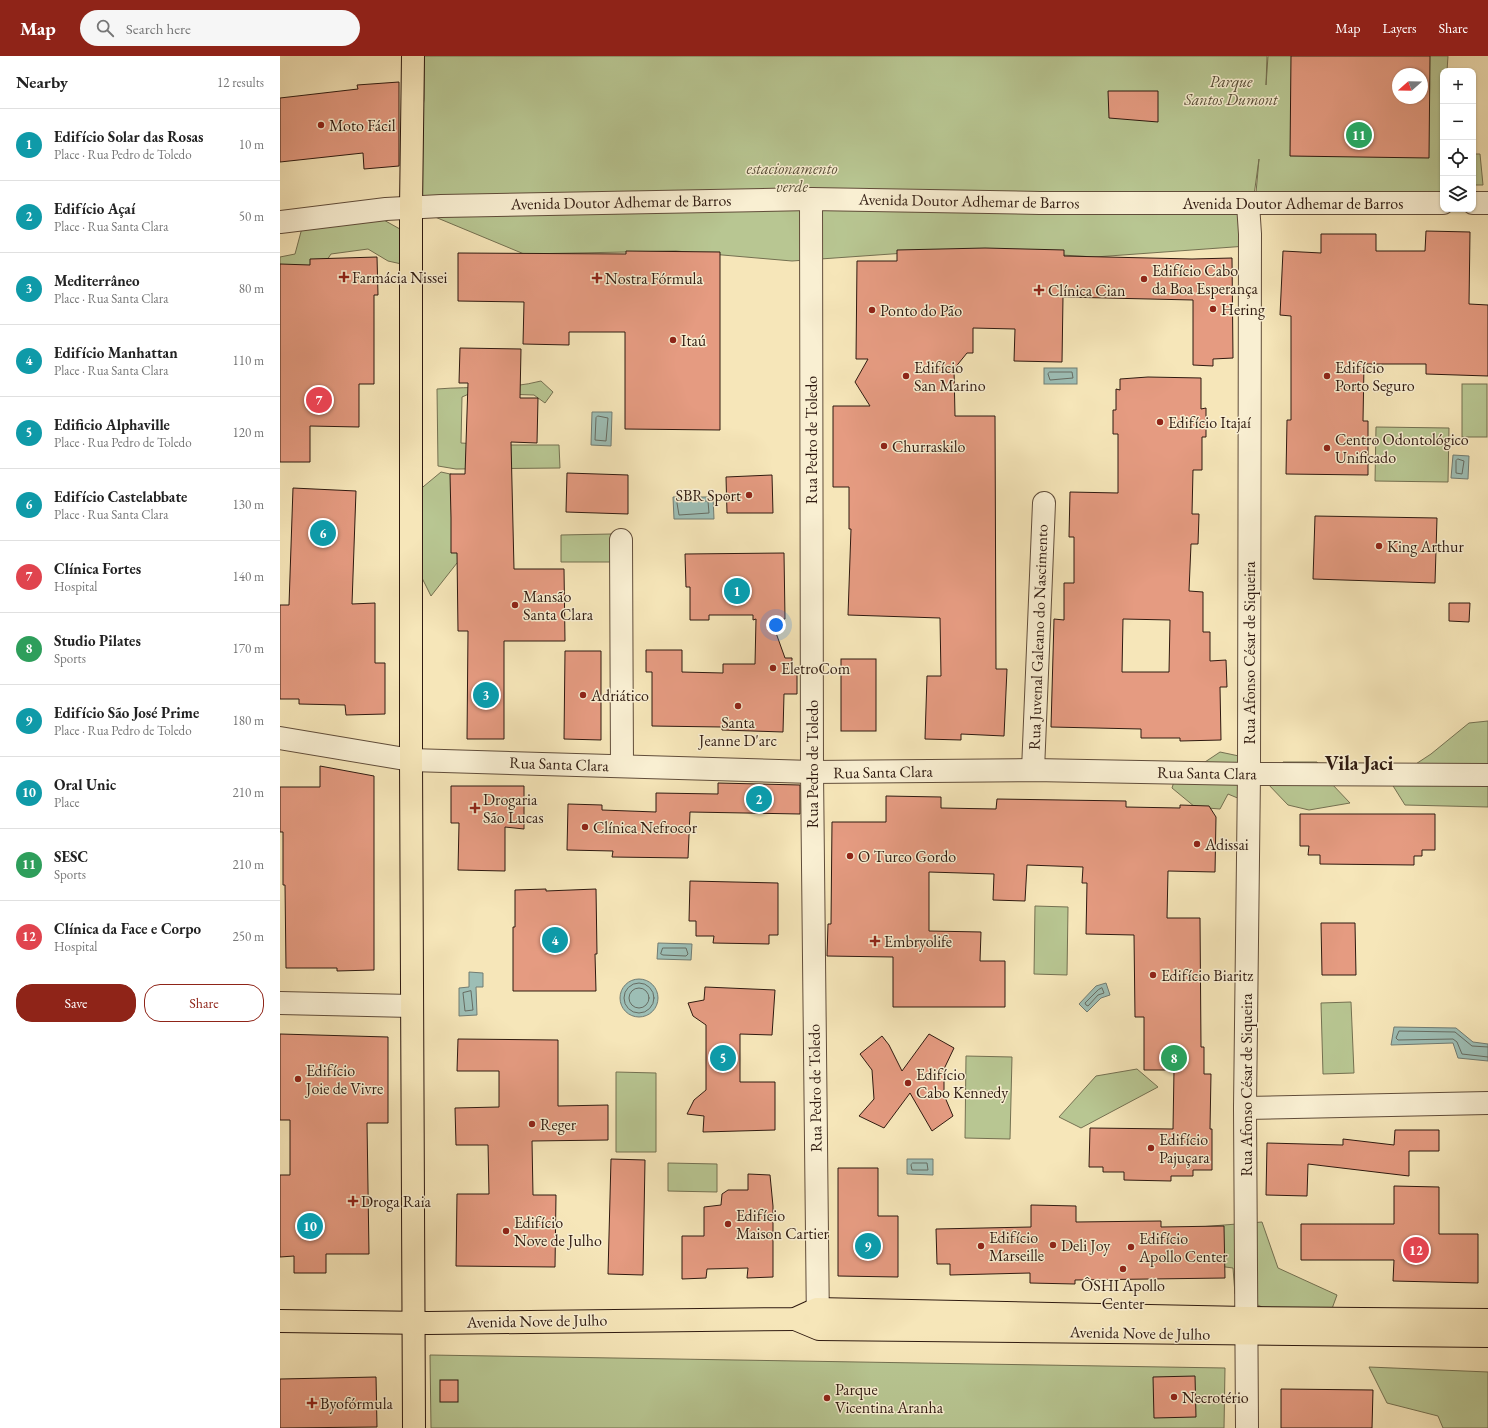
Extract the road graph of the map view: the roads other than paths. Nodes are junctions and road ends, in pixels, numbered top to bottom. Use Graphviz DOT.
graph roads {
  1 [pos="413,56"];
  2 [pos="811,199"];
  3 [pos="1476,203"];
  4 [pos="1488,203"];
  5 [pos="1248,204"];
  6 [pos="1440,204"];
  7 [pos="411,207"];
  8 [pos="280,222"];
  9 [pos="1044,503"];
  10 [pos="621,540"];
  11 [pos="280,738"];
  12 [pos="411,760"];
  13 [pos="622,766"];
  14 [pos="1033,770"];
  15 [pos="812,772"];
  16 [pos="1249,774"];
  17 [pos="1488,775"];
  18 [pos="280,1003"];
  19 [pos="411,1006"];
  20 [pos="1488,1103"];
  21 [pos="1245,1108"];
  22 [pos="818,1319"];
  23 [pos="1488,1320"];
  24 [pos="280,1321"];
  25 [pos="414,1323"];
  26 [pos="1246,1326"];
  27 [pos="1488,1336"];
  28 [pos="414,1428"];
  29 [pos="1247,1428"];
  1 -- 7 [label="main road"];
  2 -- 5 [label="street, Avenida Doutor Adhemar de Barros"];
  2 -- 7 [label="street, Avenida Doutor Adhemar de Barros"];
  2 -- 15 [label="street, Rua Pedro de Toledo"];
  3 -- 4 [label="street"];
  5 -- 6 [label="street, Avenida Doutor Adhemar de Barros"];
  5 -- 16 [label="street, Rua Afonso César de Siqueira"];
  7 -- 8 [label="street, Avenida Doutor Adhemar de Barros"];
  7 -- 12 [label="main road"];
  9 -- 14 [label="street, Rua Juvenal Galeano do Nascimento"];
  10 -- 13 [label="street"];
  11 -- 12 [label="street, Rua Santa Clara"];
  12 -- 13 [label="street, Rua Santa Clara"];
  12 -- 19 [label="main road"];
  13 -- 15 [label="street, Rua Santa Clara"];
  14 -- 15 [label="street, Rua Santa Clara"];
  14 -- 16 [label="street, Rua Santa Clara"];
  15 -- 22 [label="street, Rua Pedro de Toledo"];
  16 -- 17 [label="street, Rua Santa Clara"];
  16 -- 21 [label="street, Rua Afonso César de Siqueira"];
  18 -- 19 [label="street"];
  19 -- 25 [label="main road"];
  20 -- 21 [label="street"];
  21 -- 26 [label="street, Rua Afonso César de Siqueira"];
  22 -- 25 [label="main road, Avenida Nove de Julho"];
  22 -- 26 [label="main road, Avenida Nove de Julho"];
  23 -- 26 [label="main road, Avenida Nove de Julho"];
  24 -- 25 [label="main road, Avenida Nove de Julho"];
  25 -- 28 [label="main road"];
  26 -- 27 [label="main road, Avenida Nove de Julho"];
  26 -- 29 [label="street, Rua Afonso César de Siqueira"];
}
